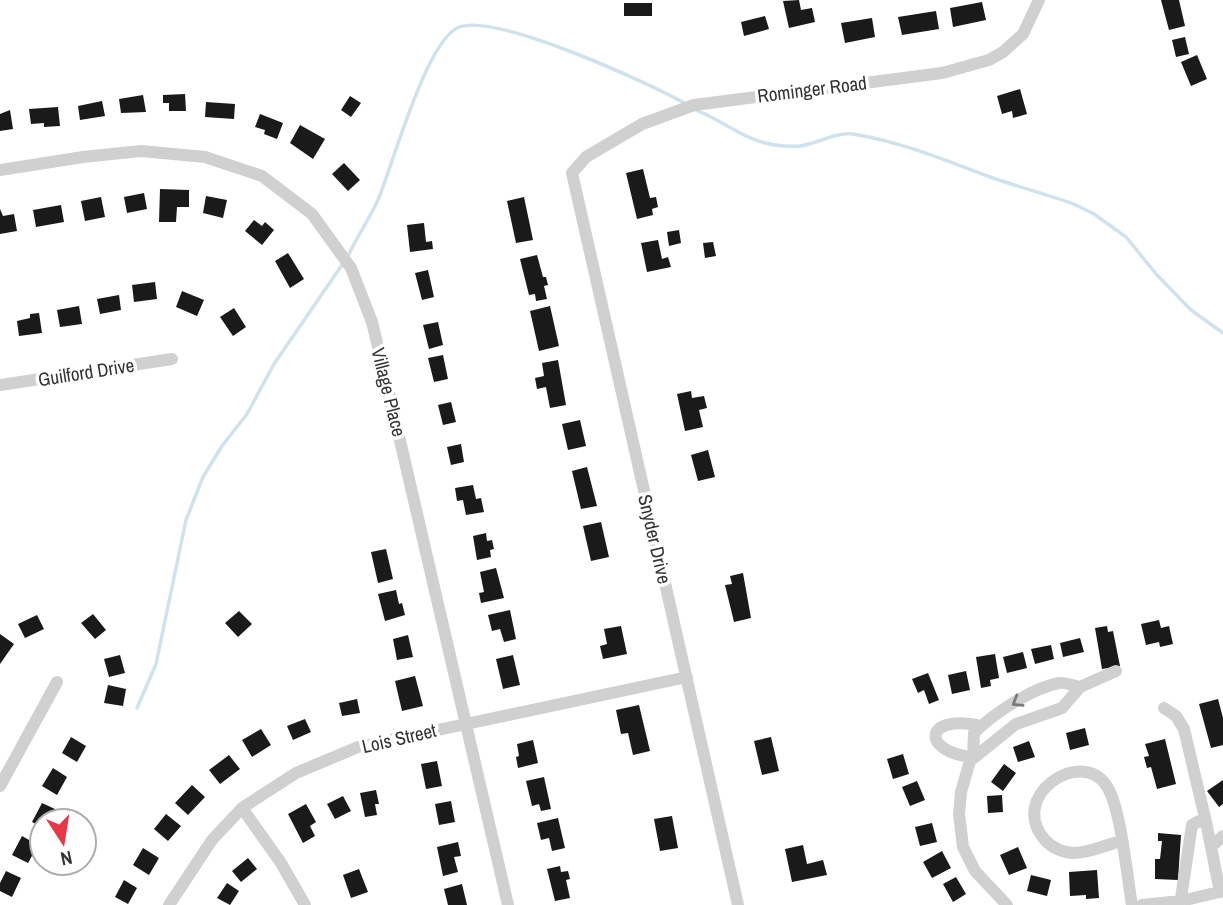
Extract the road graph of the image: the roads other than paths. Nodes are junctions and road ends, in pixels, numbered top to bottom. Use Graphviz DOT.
graph roads {
  1 [pos="1039,0"];
  2 [pos="0,170"];
  3 [pos="572,173"];
  4 [pos="172,359"];
  5 [pos="0,385"];
  6 [pos="1116,671"];
  7 [pos="687,677"];
  8 [pos="57,682"];
  9 [pos="1080,687"];
  10 [pos="1164,708"];
  11 [pos="468,723"];
  12 [pos="981,726"];
  13 [pos="973,757"];
  14 [pos="0,786"];
  15 [pos="242,808"];
  16 [pos="1206,822"];
  17 [pos="1223,836"];
  18 [pos="1121,841"];
  19 [pos="1212,846"];
  20 [pos="1222,891"];
  21 [pos="1181,903"];
  22 [pos="169,905"];
  23 [pos="305,905"];
  24 [pos="508,905"];
  25 [pos="738,905"];
  26 [pos="1007,905"];
  27 [pos="1132,905"];
  28 [pos="1142,905"];
  1 -- 3 [label="street, Rominger Road"];
  2 -- 11 [label="street, Village Place"];
  3 -- 7 [label="street, Snyder Drive"];
  4 -- 5 [label="street, Guilford Drive"];
  6 -- 9 [label="street"];
  7 -- 11 [label="street, Lois Street"];
  7 -- 25 [label="street, Snyder Drive"];
  8 -- 14 [label="street"];
  9 -- 12 [label="street, one-way"];
  9 -- 13 [label="street"];
  10 -- 16 [label="street"];
  11 -- 15 [label="street, Lois Street"];
  11 -- 24 [label="street, Village Place"];
  12 -- 13 [label="street"];
  12 -- 13 [label="street"];
  13 -- 26 [label="street"];
  15 -- 22 [label="street, Lois Street"];
  15 -- 23 [label="street"];
  16 -- 19 [label="street"];
  16 -- 21 [label="street"];
  17 -- 19 [label="street"];
  18 -- 18 [label="street"];
  18 -- 27 [label="street"];
  19 -- 20 [label="street"];
  20 -- 21 [label="street"];
  21 -- 28 [label="street"];
}
